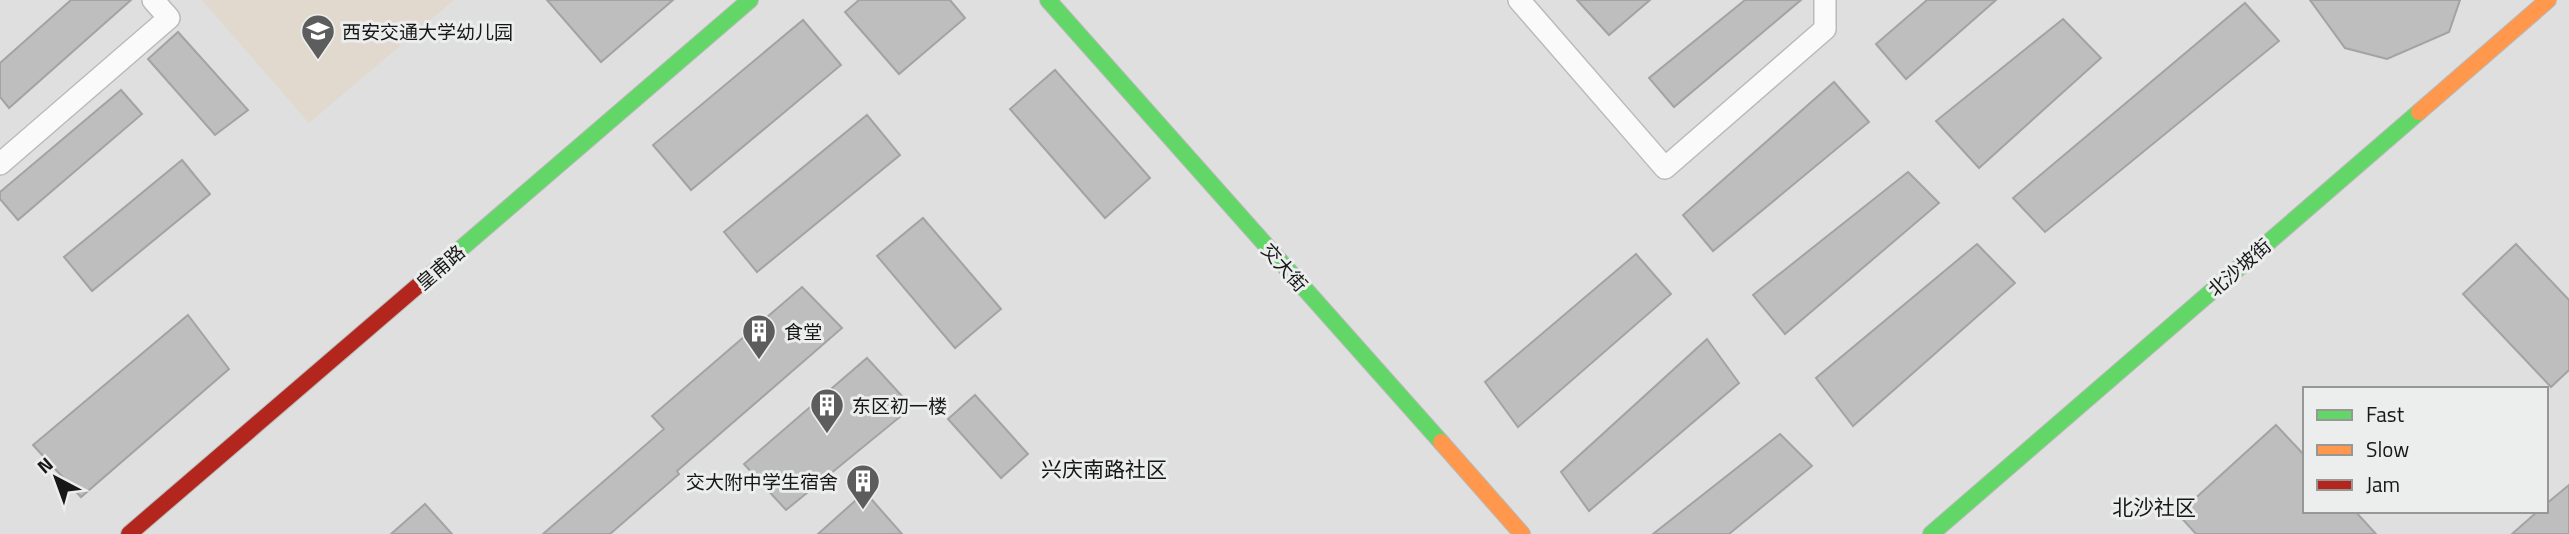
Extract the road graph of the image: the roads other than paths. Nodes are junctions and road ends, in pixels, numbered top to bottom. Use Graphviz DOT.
graph roads {
  1 [pos="153,0"];
  2 [pos="750,0"];
  3 [pos="1048,0"];
  4 [pos="1518,0"];
  5 [pos="1825,0"];
  6 [pos="2556,2"];
  7 [pos="0,164"];
  8 [pos="129,534"];
  9 [pos="1522,534"];
  10 [pos="1931,534"];
  1 -- 7 [label="street"];
  2 -- 8 [label="street, 皇甫路"];
  3 -- 9 [label="street, 交大街"];
  4 -- 5 [label="street"];
  6 -- 10 [label="street, 北沙坡街"];
}
